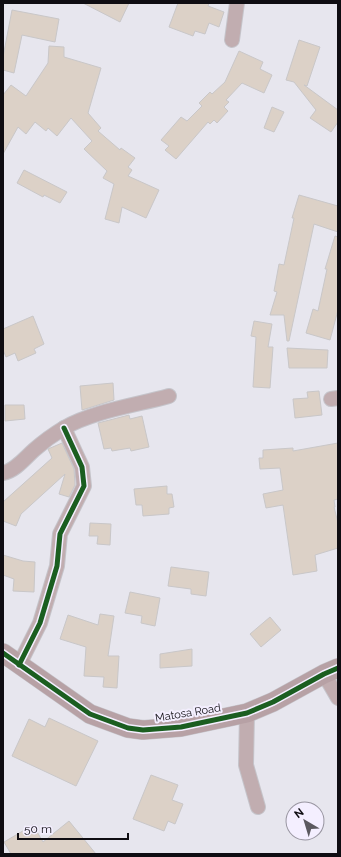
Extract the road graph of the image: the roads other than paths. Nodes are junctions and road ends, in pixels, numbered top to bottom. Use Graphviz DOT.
graph roads {
  1 [pos="238,3"];
  2 [pos="232,40"];
  3 [pos="169,396"];
  4 [pos="64,428"];
  5 [pos="3,473"];
  6 [pos="3,653"];
  7 [pos="19,666"];
  8 [pos="331,671"];
  9 [pos="338,698"];
  10 [pos="247,713"];
  11 [pos="258,807"];
  1 -- 2 [label="street"];
  3 -- 4 [label="street"];
  4 -- 5 [label="street"];
  4 -- 7 [label="street"];
  6 -- 7 [label="street, Matosa Road"];
  7 -- 10 [label="street, Matosa Road"];
  8 -- 9 [label="street"];
  8 -- 10 [label="street, Matosa Road"];
  10 -- 11 [label="street"];
}
